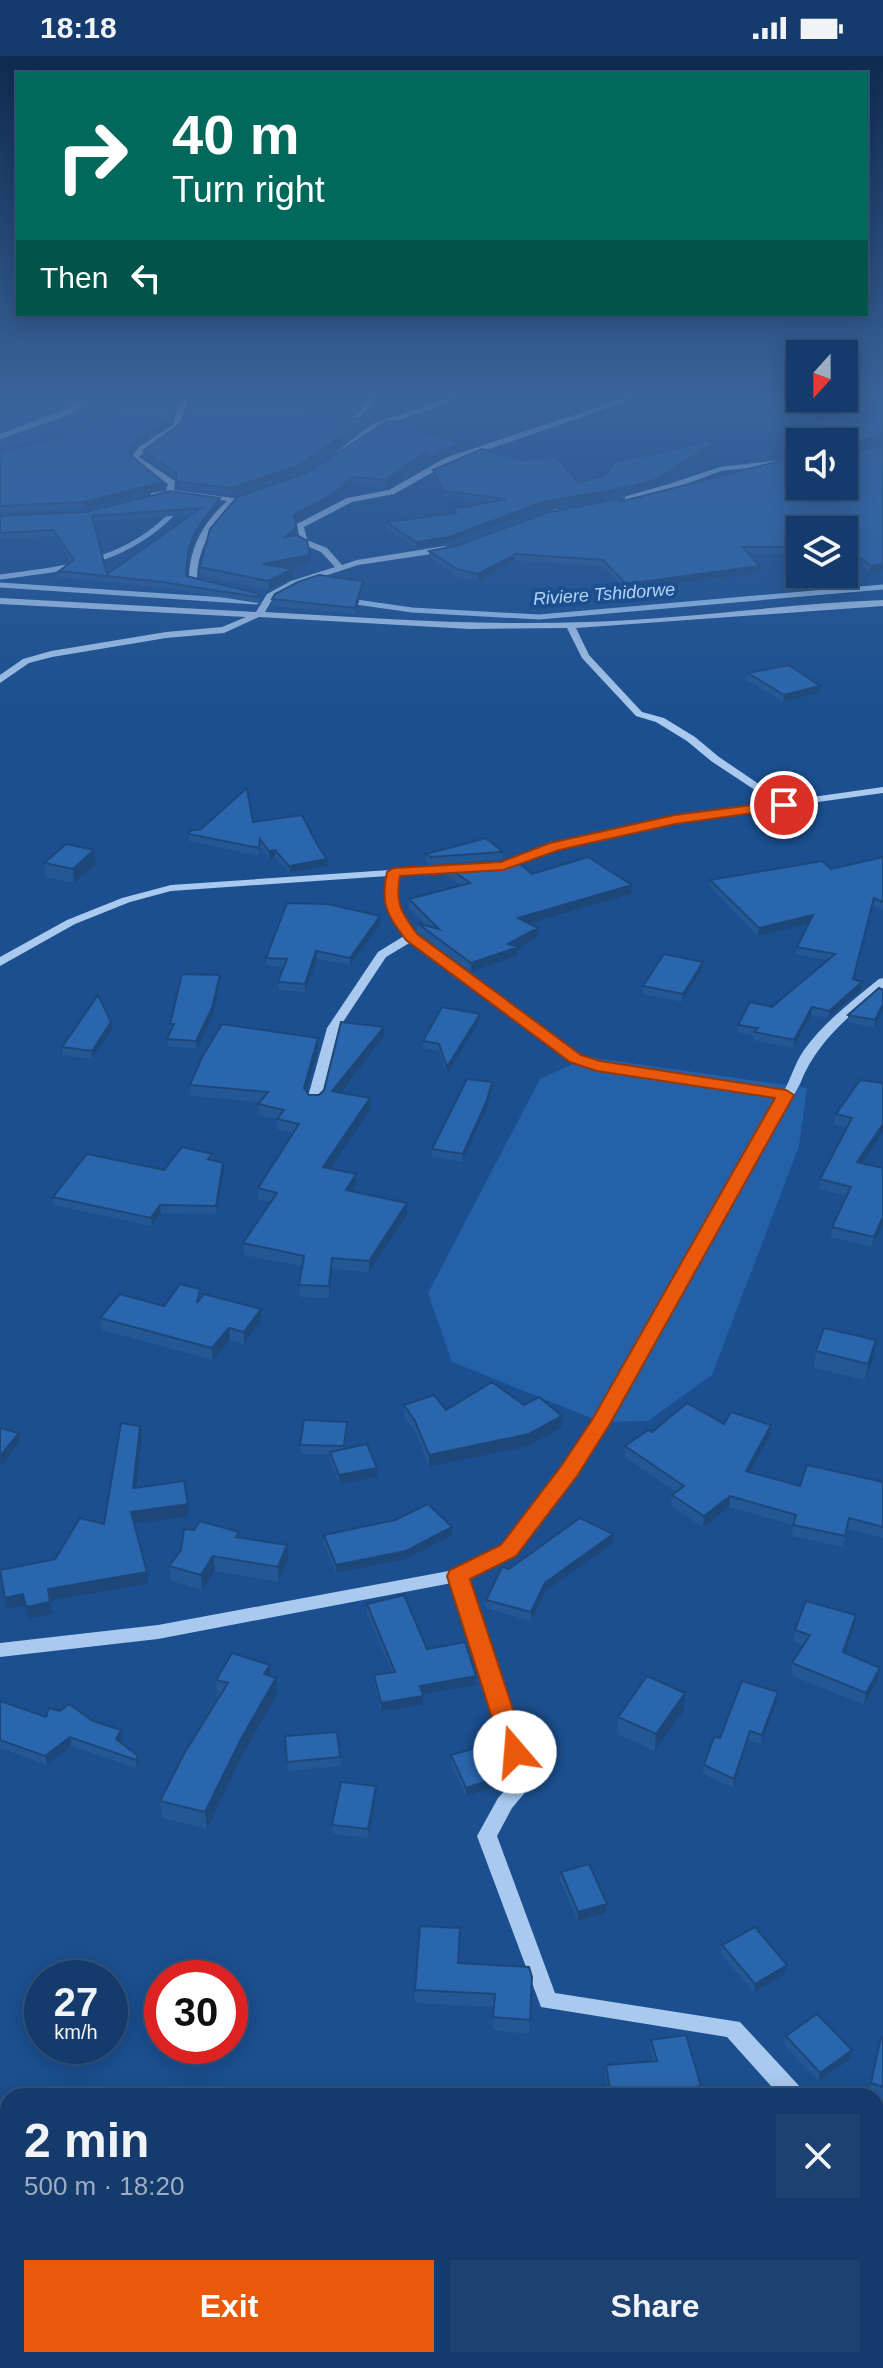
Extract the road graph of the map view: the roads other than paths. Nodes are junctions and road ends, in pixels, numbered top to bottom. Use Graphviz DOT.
graph roads {
  1 [pos="228,506"];
  2 [pos="339,506"];
  3 [pos="573,509"];
  4 [pos="495,533"];
  5 [pos="452,548"];
  6 [pos="340,568"];
  7 [pos="224,586"];
  8 [pos="254,593"];
  9 [pos="270,596"];
  10 [pos="0,601"];
  11 [pos="883,603"];
  12 [pos="259,614"];
  13 [pos="570,625"];
  14 [pos="0,680"];
  15 [pos="883,790"];
  16 [pos="784,805"];
  17 [pos="488,867"];
  18 [pos="472,868"];
  19 [pos="394,872"];
  20 [pos="411,937"];
  21 [pos="0,962"];
  22 [pos="883,982"];
  23 [pos="786,1095"];
  24 [pos="314,1100"];
  25 [pos="458,1576"];
  26 [pos="0,1650"];
  27 [pos="787,2088"];
  1 -- 7 [label="street"];
  2 -- 6 [label="street"];
  3 -- 4 [label="street"];
  5 -- 6 [label="street"];
  6 -- 9 [label="street"];
  8 -- 9 [label="street"];
  9 -- 12 [label="street"];
  10 -- 12 [label="street"];
  11 -- 13 [label="street"];
  12 -- 13 [label="street"];
  12 -- 14 [label="street"];
  13 -- 16 [label="street"];
  15 -- 16 [label="street"];
  16 -- 17 [label="street"];
  18 -- 19 [label="street"];
  19 -- 20 [label="street"];
  19 -- 21 [label="street"];
  20 -- 23 [label="street"];
  20 -- 24 [label="street"];
  22 -- 23 [label="street"];
  23 -- 25 [label="street"];
  25 -- 26 [label="street"];
  25 -- 27 [label="street"];
}
